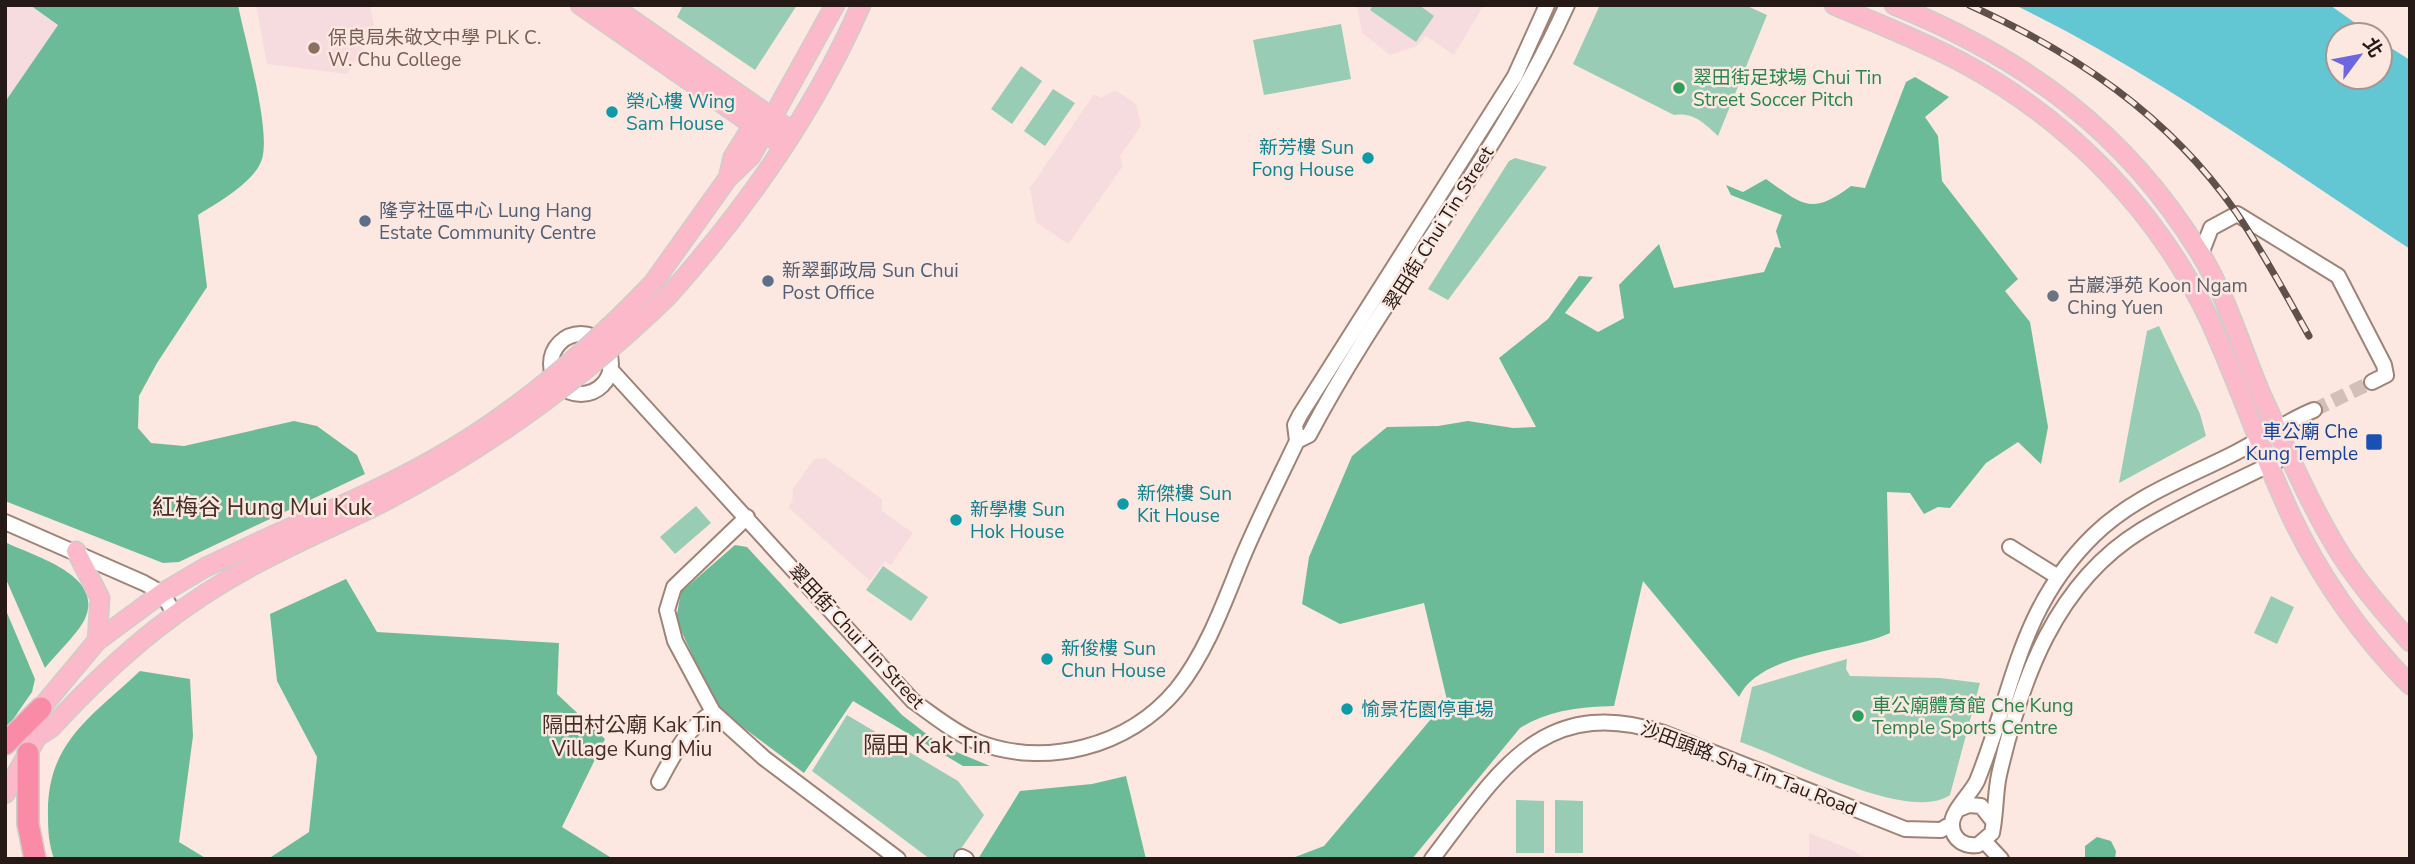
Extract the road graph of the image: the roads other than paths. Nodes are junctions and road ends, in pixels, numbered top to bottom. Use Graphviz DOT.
graph roads {
  1 [pos="580,5"];
  2 [pos="611,5"];
  3 [pos="835,5"];
  4 [pos="861,5"];
  5 [pos="1547,5"];
  6 [pos="1567,5"];
  7 [pos="1835,5"];
  8 [pos="1894,5"];
  9 [pos="767,122"];
  10 [pos="789,140"];
  11 [pos="2201,254"];
  12 [pos="610,369"];
  13 [pos="2372,382"];
  14 [pos="2314,410"];
  15 [pos="2278,430"];
  16 [pos="2259,440"];
  17 [pos="1297,441"];
  18 [pos="2289,455"];
  19 [pos="2270,465"];
  20 [pos="747,517"];
  21 [pos="5,522"];
  22 [pos="278,543"];
  23 [pos="2010,547"];
  24 [pos="76,551"];
  25 [pos="2058,577"];
  26 [pos="162,593"];
  27 [pos="174,613"];
  28 [pos="97,641"];
  29 [pos="2410,642"];
  30 [pos="2410,685"];
  31 [pos="41,708"];
  32 [pos="713,712"];
  33 [pos="5,744"];
  34 [pos="32,745"];
  35 [pos="659,782"];
  36 [pos="5,794"];
  37 [pos="1959,809"];
  38 [pos="1993,821"];
  39 [pos="1951,824"];
  40 [pos="1985,842"];
  41 [pos="35,859"];
  42 [pos="898,859"];
  43 [pos="1432,859"];
  44 [pos="2001,859"];
  1 -- 9 [label="main road"];
  2 -- 9 [label="main road"];
  3 -- 9 [label="main road"];
  4 -- 10 [label="main road"];
  5 -- 17 [label="street, 翠田街 Chui Tin Street"];
  6 -- 17 [label="street, 翠田街 Chui Tin Street"];
  7 -- 16 [label="main road"];
  8 -- 11 [label="main road"];
  9 -- 10 [label="main road"];
  9 -- 22 [label="main road, bridge"];
  10 -- 22 [label="main road, bridge"];
  11 -- 13 [label="street"];
  11 -- 15 [label="main road"];
  12 -- 12 [label="street, 翠田街 Chui Tin Street"];
  12 -- 20 [label="street, 翠田街 Chui Tin Street"];
  14 -- 15 [label="street"];
  15 -- 16 [label="street"];
  15 -- 18 [label="main road"];
  16 -- 19 [label="main road"];
  16 -- 25 [label="street"];
  17 -- 20 [label="street, 翠田街 Chui Tin Street"];
  18 -- 19 [label="street"];
  18 -- 29 [label="main road"];
  19 -- 30 [label="main road"];
  19 -- 38 [label="street"];
  20 -- 32 [label="street"];
  21 -- 24 [label="street"];
  22 -- 26 [label="main road"];
  22 -- 27 [label="main road"];
  23 -- 25 [label="street"];
  24 -- 26 [label="street"];
  24 -- 28 [label="main road"];
  25 -- 37 [label="street"];
  26 -- 27 [label="street"];
  26 -- 28 [label="main road"];
  27 -- 34 [label="main road"];
  28 -- 31 [label="main road"];
  31 -- 33 [label="highway"];
  31 -- 34 [label="main road"];
  32 -- 35 [label="street"];
  32 -- 42 [label="street"];
  34 -- 36 [label="main road"];
  34 -- 41 [label="highway"];
  37 -- 38 [label="street"];
  37 -- 39 [label="street"];
  38 -- 40 [label="street"];
  39 -- 40 [label="street"];
  39 -- 43 [label="street, 沙田頭路 Sha Tin Tau Road"];
  40 -- 44 [label="street"];
}
